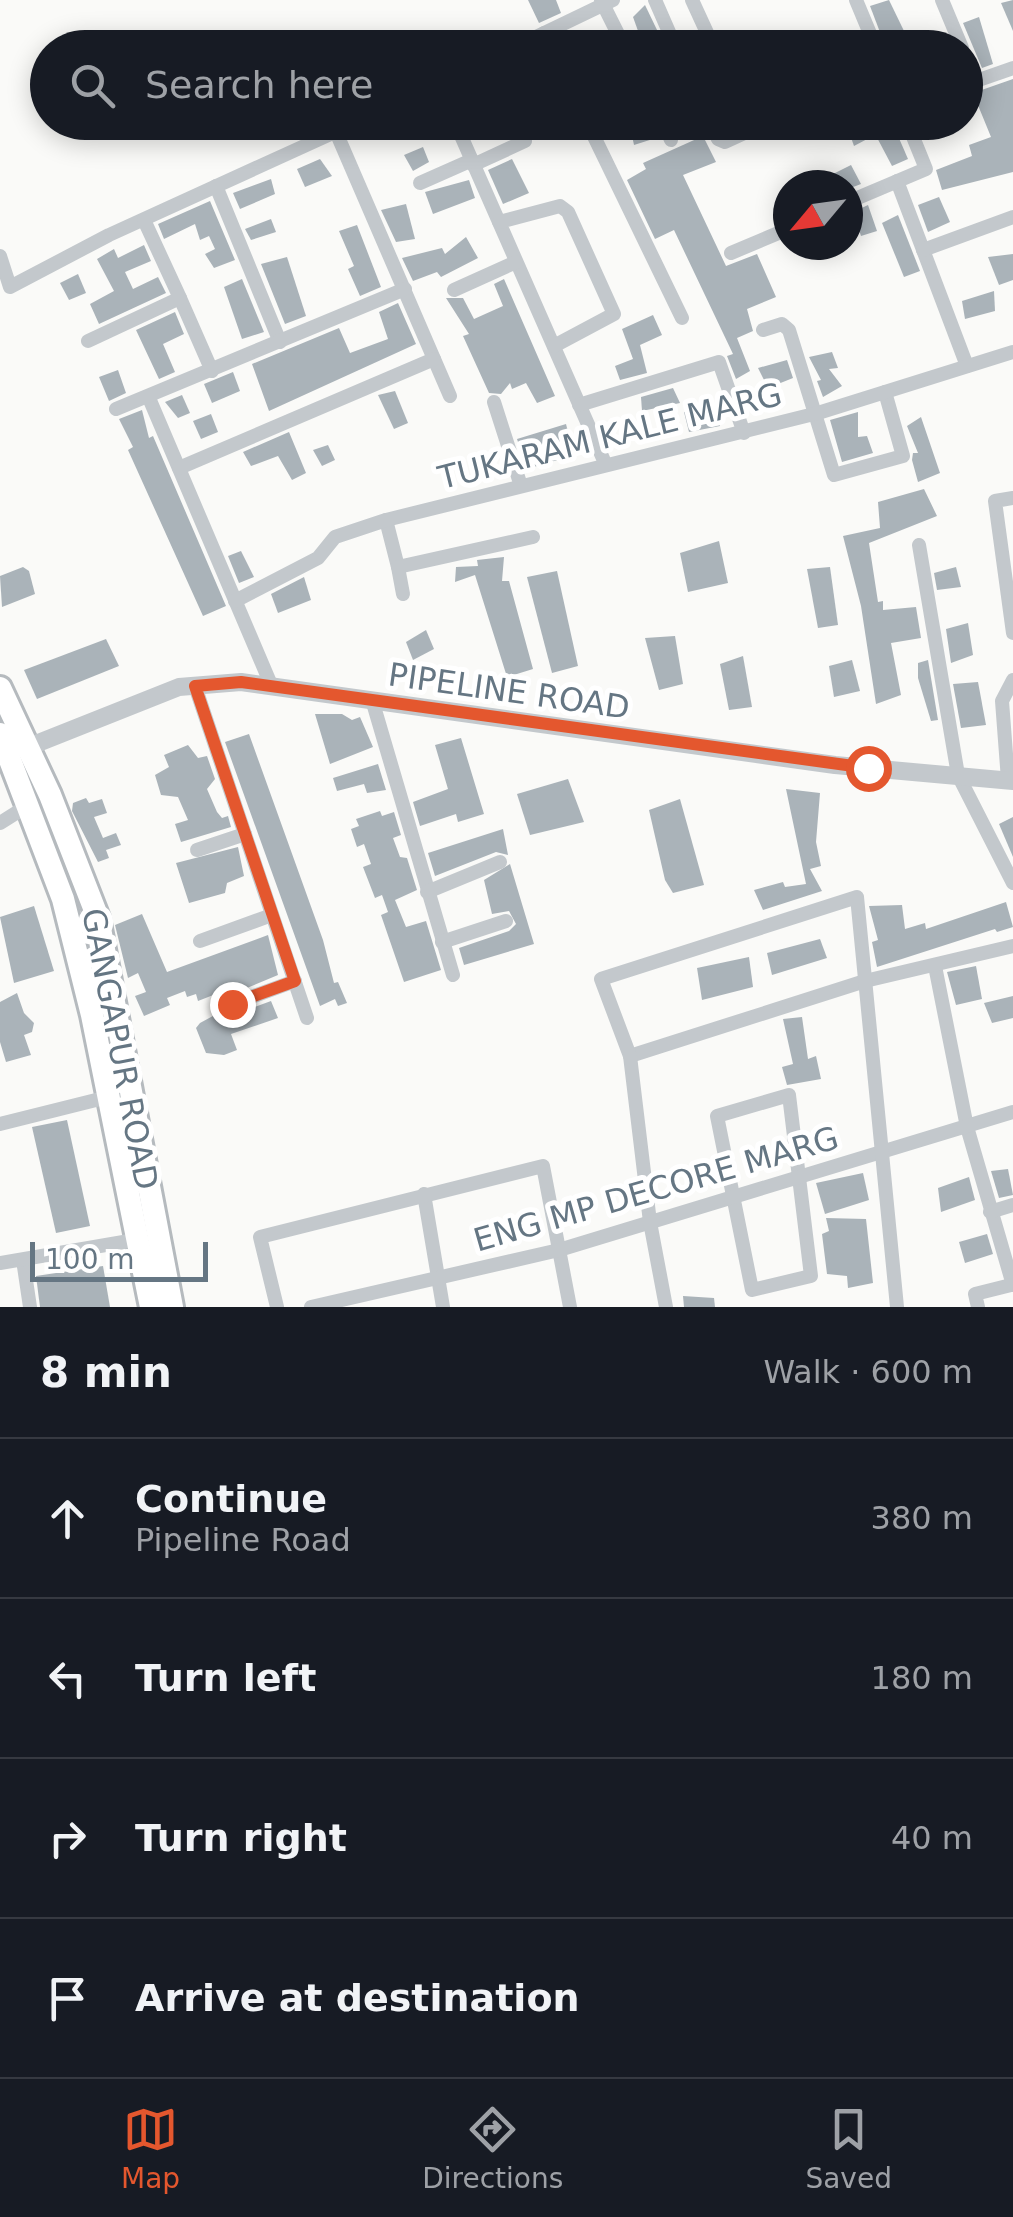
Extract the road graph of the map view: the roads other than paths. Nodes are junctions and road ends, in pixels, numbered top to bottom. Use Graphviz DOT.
graph roads {
  1 [pos="655,0"];
  2 [pos="692,0"];
  3 [pos="856,0"];
  4 [pos="942,0"];
  5 [pos="606,2"];
  6 [pos="563,30"];
  7 [pos="618,30"];
  8 [pos="668,30"];
  9 [pos="706,30"];
  10 [pos="868,30"];
  11 [pos="954,30"];
  12 [pos="1013,68"];
  13 [pos="983,79"];
  14 [pos="318,140"];
  15 [pos="339,140"];
  16 [pos="462,140"];
  17 [pos="525,140"];
  18 [pos="596,140"];
  19 [pos="914,140"];
  20 [pos="472,163"];
  21 [pos="897,181"];
  22 [pos="420,183"];
  23 [pos="216,186"];
  24 [pos="863,196"];
  25 [pos="1013,217"];
  26 [pos="144,220"];
  27 [pos="498,222"];
  28 [pos="773,235"];
  29 [pos="924,250"];
  30 [pos="731,254"];
  31 [pos="0,256"];
  32 [pos="516,262"];
  33 [pos="405,290"];
  34 [pos="454,290"];
  35 [pos="180,298"];
  36 [pos="682,318"];
  37 [pos="763,330"];
  38 [pos="88,341"];
  39 [pos="280,342"];
  40 [pos="554,346"];
  41 [pos="1013,352"];
  42 [pos="434,358"];
  43 [pos="967,366"];
  44 [pos="212,371"];
  45 [pos="885,392"];
  46 [pos="450,396"];
  47 [pos="148,398"];
  48 [pos="494,402"];
  49 [pos="579,405"];
  50 [pos="116,408"];
  51 [pos="815,414"];
  52 [pos="744,432"];
  53 [pos="605,464"];
  54 [pos="178,468"];
  55 [pos="521,486"];
  56 [pos="1013,498"];
  57 [pos="386,520"];
  58 [pos="533,537"];
  59 [pos="919,545"];
  60 [pos="398,567"];
  61 [pos="403,594"];
  62 [pos="235,600"];
  63 [pos="1013,633"];
  64 [pos="1013,680"];
  65 [pos="195,686"];
  66 [pos="272,687"];
  67 [pos="0,688"];
  68 [pos="373,703"];
  69 [pos="12,745"];
  70 [pos="958,775"];
  71 [pos="1010,780"];
  72 [pos="27,806"];
  73 [pos="0,822"];
  74 [pos="245,834"];
  75 [pos="198,850"];
  76 [pos="500,862"];
  77 [pos="1013,883"];
  78 [pos="427,892"];
  79 [pos="272,915"];
  80 [pos="506,922"];
  81 [pos="200,940"];
  82 [pos="442,942"];
  83 [pos="1013,946"];
  84 [pos="935,966"];
  85 [pos="453,976"];
  86 [pos="295,981"];
  87 [pos="864,981"];
  88 [pos="232,1004"];
  89 [pos="306,1018"];
  90 [pos="630,1056"];
  91 [pos="119,1094"];
  92 [pos="1013,1112"];
  93 [pos="0,1124"];
  94 [pos="967,1127"];
  95 [pos="879,1156"];
  96 [pos="802,1178"];
  97 [pos="424,1194"];
  98 [pos="735,1198"];
  99 [pos="1013,1205"];
  100 [pos="990,1212"];
  101 [pos="650,1222"];
  102 [pos="135,1240"];
  103 [pos="559,1250"];
  104 [pos="23,1260"];
  105 [pos="0,1263"];
  106 [pos="437,1277"];
  107 [pos="1012,1285"];
  108 [pos="30,1307"];
  109 [pos="151,1307"];
  110 [pos="172,1307"];
  111 [pos="276,1307"];
  112 [pos="311,1307"];
  113 [pos="443,1307"];
  114 [pos="570,1307"];
  115 [pos="666,1307"];
  116 [pos="897,1307"];
  117 [pos="978,1307"];
  1 -- 8 [label="street"];
  2 -- 9 [label="street"];
  3 -- 10 [label="street"];
  4 -- 11 [label="street"];
  5 -- 6 [label="street"];
  5 -- 7 [label="street"];
  12 -- 13 [label="street"];
  14 -- 23 [label="street"];
  15 -- 33 [label="street"];
  16 -- 20 [label="street"];
  17 -- 20 [label="street"];
  18 -- 36 [label="street"];
  19 -- 21 [label="street"];
  20 -- 22 [label="street"];
  20 -- 27 [label="street"];
  21 -- 24 [label="street"];
  21 -- 29 [label="street"];
  23 -- 26 [label="street"];
  23 -- 39 [label="street"];
  25 -- 29 [label="street"];
  26 -- 31 [label="street"];
  26 -- 35 [label="street"];
  27 -- 32 [label="street"];
  27 -- 40 [label="street"];
  28 -- 30 [label="street"];
  29 -- 43 [label="street"];
  32 -- 34 [label="street"];
  32 -- 40 [label="street"];
  33 -- 39 [label="street"];
  33 -- 42 [label="street"];
  35 -- 38 [label="street"];
  35 -- 44 [label="street"];
  37 -- 51 [label="street"];
  39 -- 44 [label="street"];
  40 -- 49 [label="street"];
  41 -- 43 [label="street, TUKARAM KALE MARG"];
  42 -- 46 [label="street"];
  42 -- 54 [label="street"];
  43 -- 45 [label="street, TUKARAM KALE MARG"];
  44 -- 47 [label="street"];
  45 -- 51 [label="street, TUKARAM KALE MARG"];
  45 -- 51 [label="street"];
  47 -- 50 [label="street"];
  47 -- 54 [label="street"];
  48 -- 55 [label="street"];
  49 -- 52 [label="street"];
  49 -- 53 [label="street"];
  51 -- 52 [label="street, TUKARAM KALE MARG"];
  52 -- 53 [label="street, TUKARAM KALE MARG"];
  53 -- 55 [label="street, TUKARAM KALE MARG"];
  54 -- 62 [label="street"];
  55 -- 57 [label="street, TUKARAM KALE MARG"];
  56 -- 63 [label="street"];
  57 -- 60 [label="street"];
  57 -- 62 [label="street, TUKARAM KALE MARG"];
  58 -- 60 [label="street"];
  59 -- 70 [label="street"];
  60 -- 61 [label="street"];
  62 -- 66 [label="street"];
  64 -- 71 [label="street"];
  65 -- 66 [label="street, PIPELINE ROAD"];
  65 -- 69 [label="street, PIPELINE ROAD"];
  65 -- 74 [label="street"];
  66 -- 68 [label="street, PIPELINE ROAD"];
  67 -- 69 [label="main road, GANGAPUR ROAD"];
  68 -- 70 [label="street, PIPELINE ROAD"];
  68 -- 78 [label="street"];
  69 -- 72 [label="main road, GANGAPUR ROAD"];
  69 -- 91 [label="main road, GANGAPUR ROAD"];
  70 -- 71 [label="street, PIPELINE ROAD"];
  70 -- 77 [label="street"];
  72 -- 73 [label="street"];
  72 -- 91 [label="main road, GANGAPUR ROAD"];
  74 -- 75 [label="street"];
  74 -- 79 [label="street"];
  76 -- 78 [label="street"];
  78 -- 82 [label="street"];
  79 -- 81 [label="street"];
  79 -- 86 [label="street"];
  80 -- 82 [label="street"];
  82 -- 85 [label="street"];
  83 -- 84 [label="street"];
  84 -- 87 [label="street"];
  84 -- 94 [label="street"];
  86 -- 88 [label="street"];
  86 -- 89 [label="street"];
  87 -- 90 [label="street"];
  87 -- 90 [label="street"];
  87 -- 95 [label="street"];
  90 -- 101 [label="street"];
  91 -- 93 [label="street"];
  91 -- 102 [label="main road, GANGAPUR ROAD"];
  91 -- 110 [label="main road, GANGAPUR ROAD"];
  92 -- 94 [label="street, ENG MP DECORE MARG"];
  94 -- 95 [label="street, ENG MP DECORE MARG"];
  94 -- 100 [label="street"];
  95 -- 96 [label="street, ENG MP DECORE MARG"];
  95 -- 116 [label="street"];
  96 -- 98 [label="street, ENG MP DECORE MARG"];
  96 -- 98 [label="street"];
  96 -- 98 [label="street"];
  97 -- 103 [label="street"];
  97 -- 106 [label="street"];
  97 -- 111 [label="street"];
  98 -- 101 [label="street, ENG MP DECORE MARG"];
  99 -- 100 [label="street"];
  100 -- 107 [label="street"];
  101 -- 103 [label="street, ENG MP DECORE MARG"];
  101 -- 115 [label="street"];
  102 -- 104 [label="street"];
  102 -- 109 [label="main road, GANGAPUR ROAD"];
  103 -- 106 [label="street, ENG MP DECORE MARG"];
  103 -- 114 [label="street"];
  104 -- 105 [label="street"];
  104 -- 108 [label="street"];
  106 -- 112 [label="street, ENG MP DECORE MARG"];
  106 -- 113 [label="street"];
  107 -- 117 [label="street"];
}
